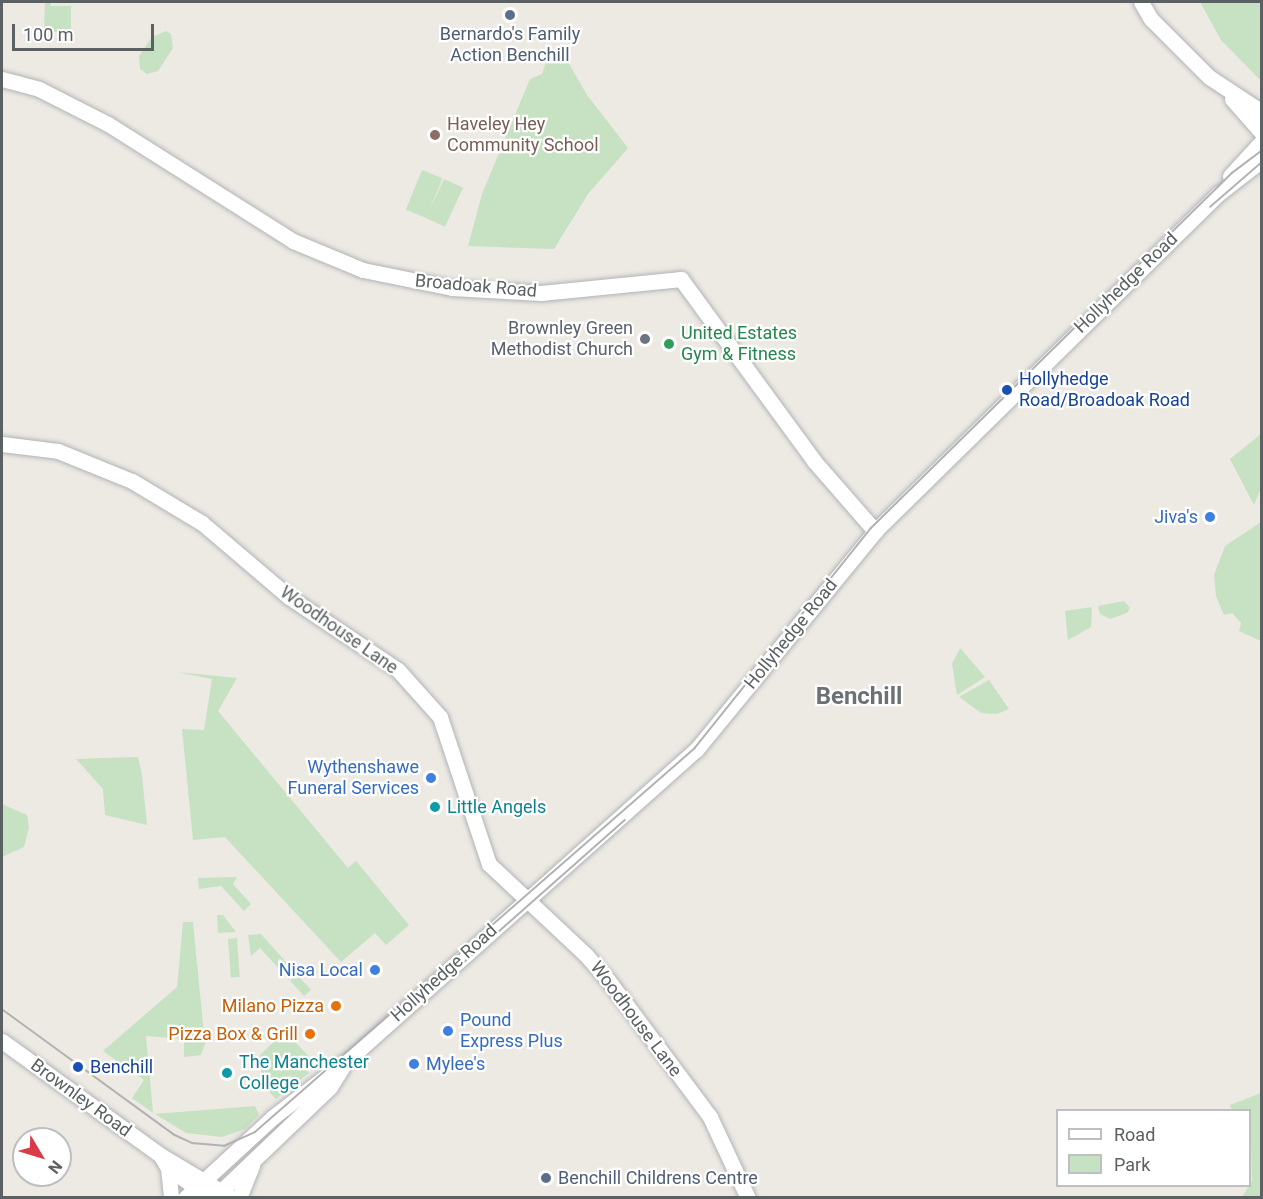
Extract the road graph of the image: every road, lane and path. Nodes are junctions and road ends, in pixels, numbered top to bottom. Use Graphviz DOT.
graph roads {
  1 [pos="1140,2"];
  2 [pos="2,79"];
  3 [pos="1227,91"];
  4 [pos="1262,112"];
  5 [pos="1262,134"];
  6 [pos="1262,141"];
  7 [pos="1262,160"];
  8 [pos="1218,194"];
  9 [pos="2,444"];
  10 [pos="875,531"];
  11 [pos="528,898"];
  12 [pos="2,1041"];
  13 [pos="348,1059"];
  14 [pos="263,1148"];
  15 [pos="164,1162"];
  16 [pos="208,1192"];
  17 [pos="171,1197"];
  18 [pos="239,1197"];
  19 [pos="748,1197"];
  1 -- 3 [label="street"];
  2 -- 10 [label="street, Broadoak Road"];
  3 -- 4 [label="street"];
  3 -- 5 [label="street"];
  6 -- 8 [label="street, Hollyhedge Road"];
  7 -- 8 [label="street, Hollyhedge Road"];
  8 -- 10 [label="street, Hollyhedge Road"];
  9 -- 11 [label="street, Woodhouse Lane"];
  10 -- 11 [label="street, Hollyhedge Road"];
  11 -- 13 [label="street, Hollyhedge Road"];
  11 -- 19 [label="street, Woodhouse Lane"];
  12 -- 15 [label="street, Brownley Road"];
  13 -- 14 [label="street, Hollyhedge Road"];
  13 -- 16 [label="street, Hollyhedge Road"];
  14 -- 16 [label="street"];
  14 -- 18 [label="street"];
  15 -- 16 [label="street, Brownley Road"];
  15 -- 17 [label="street"];
}
